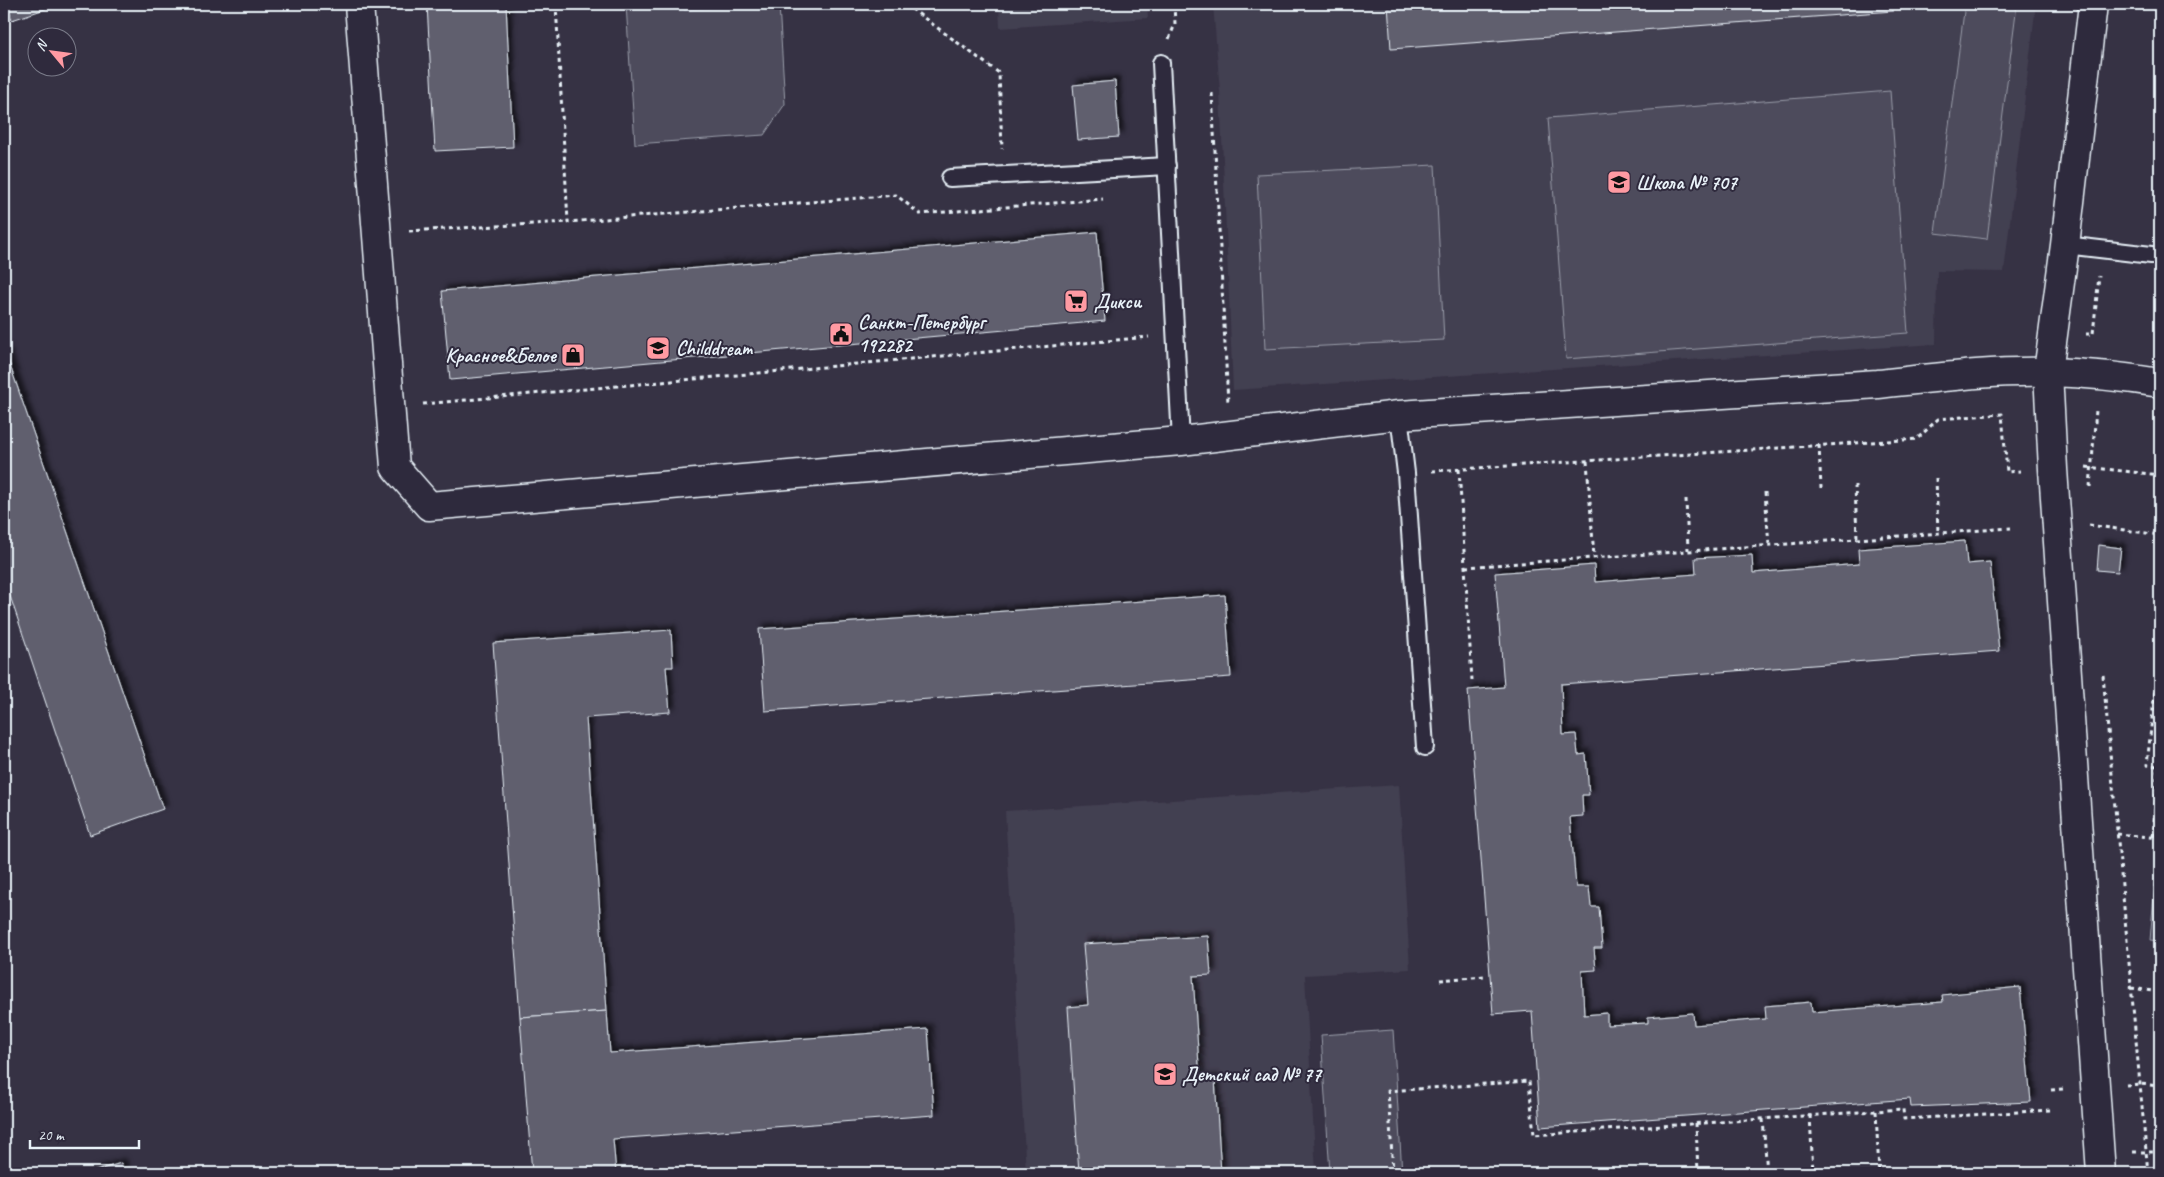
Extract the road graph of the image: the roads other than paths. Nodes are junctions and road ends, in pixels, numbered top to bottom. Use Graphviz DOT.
graph roads {
  1 [pos="359,4"];
  2 [pos="2093,4"];
  3 [pos="1161,63"];
  4 [pos="1167,166"];
  5 [pos="950,178"];
  6 [pos="2065,245"];
  7 [pos="2160,256"];
  8 [pos="2048,372"];
  9 [pos="2160,383"];
  10 [pos="1399,415"];
  11 [pos="1181,441"];
  12 [pos="1425,747"];
  13 [pos="2101,1173"];
  1 -- 11 [label="street"];
  2 -- 6 [label="street"];
  3 -- 4 [label="lane"];
  4 -- 5 [label="lane"];
  4 -- 11 [label="lane"];
  6 -- 7 [label="lane"];
  6 -- 8 [label="street"];
  8 -- 9 [label="street"];
  8 -- 10 [label="street"];
  8 -- 13 [label="street"];
  10 -- 11 [label="street"];
  10 -- 12 [label="lane"];
}
